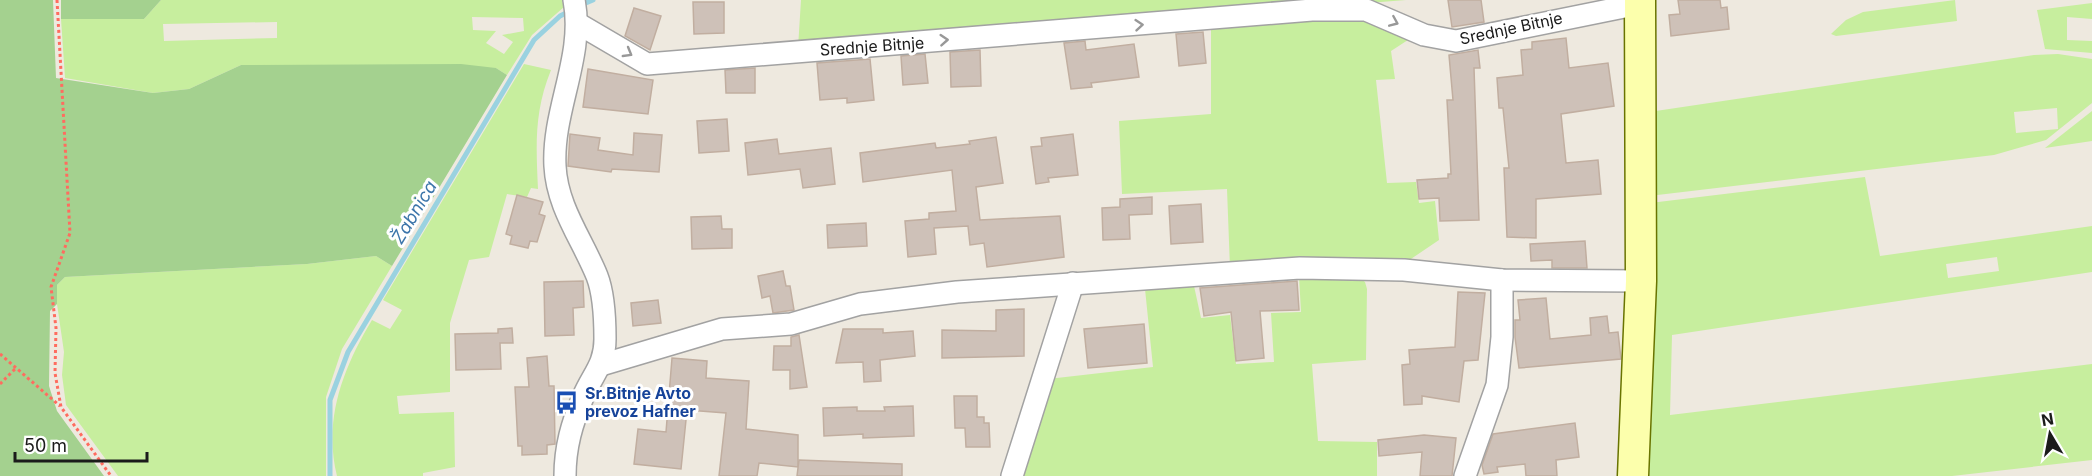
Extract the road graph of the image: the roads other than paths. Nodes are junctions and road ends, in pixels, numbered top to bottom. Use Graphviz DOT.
graph roads {
  1 [pos="574,0"];
  2 [pos="1640,2"];
  3 [pos="577,23"];
  4 [pos="1502,280"];
  5 [pos="1641,281"];
  6 [pos="1073,283"];
  7 [pos="601,365"];
  8 [pos="565,476"];
  9 [pos="1012,476"];
  10 [pos="1465,476"];
  11 [pos="1633,476"];
  1 -- 3 [label="street"];
  3 -- 2 [label="street, Srednje Bitnje, one-way"];
  2 -- 5 [label="main road, Srednje Bitnje"];
  3 -- 7 [label="street"];
  4 -- 5 [label="street"];
  4 -- 6 [label="street"];
  4 -- 10 [label="street"];
  5 -- 11 [label="main road, Srednje Bitnje"];
  6 -- 7 [label="street"];
  6 -- 9 [label="street"];
  7 -- 8 [label="street"];
}
